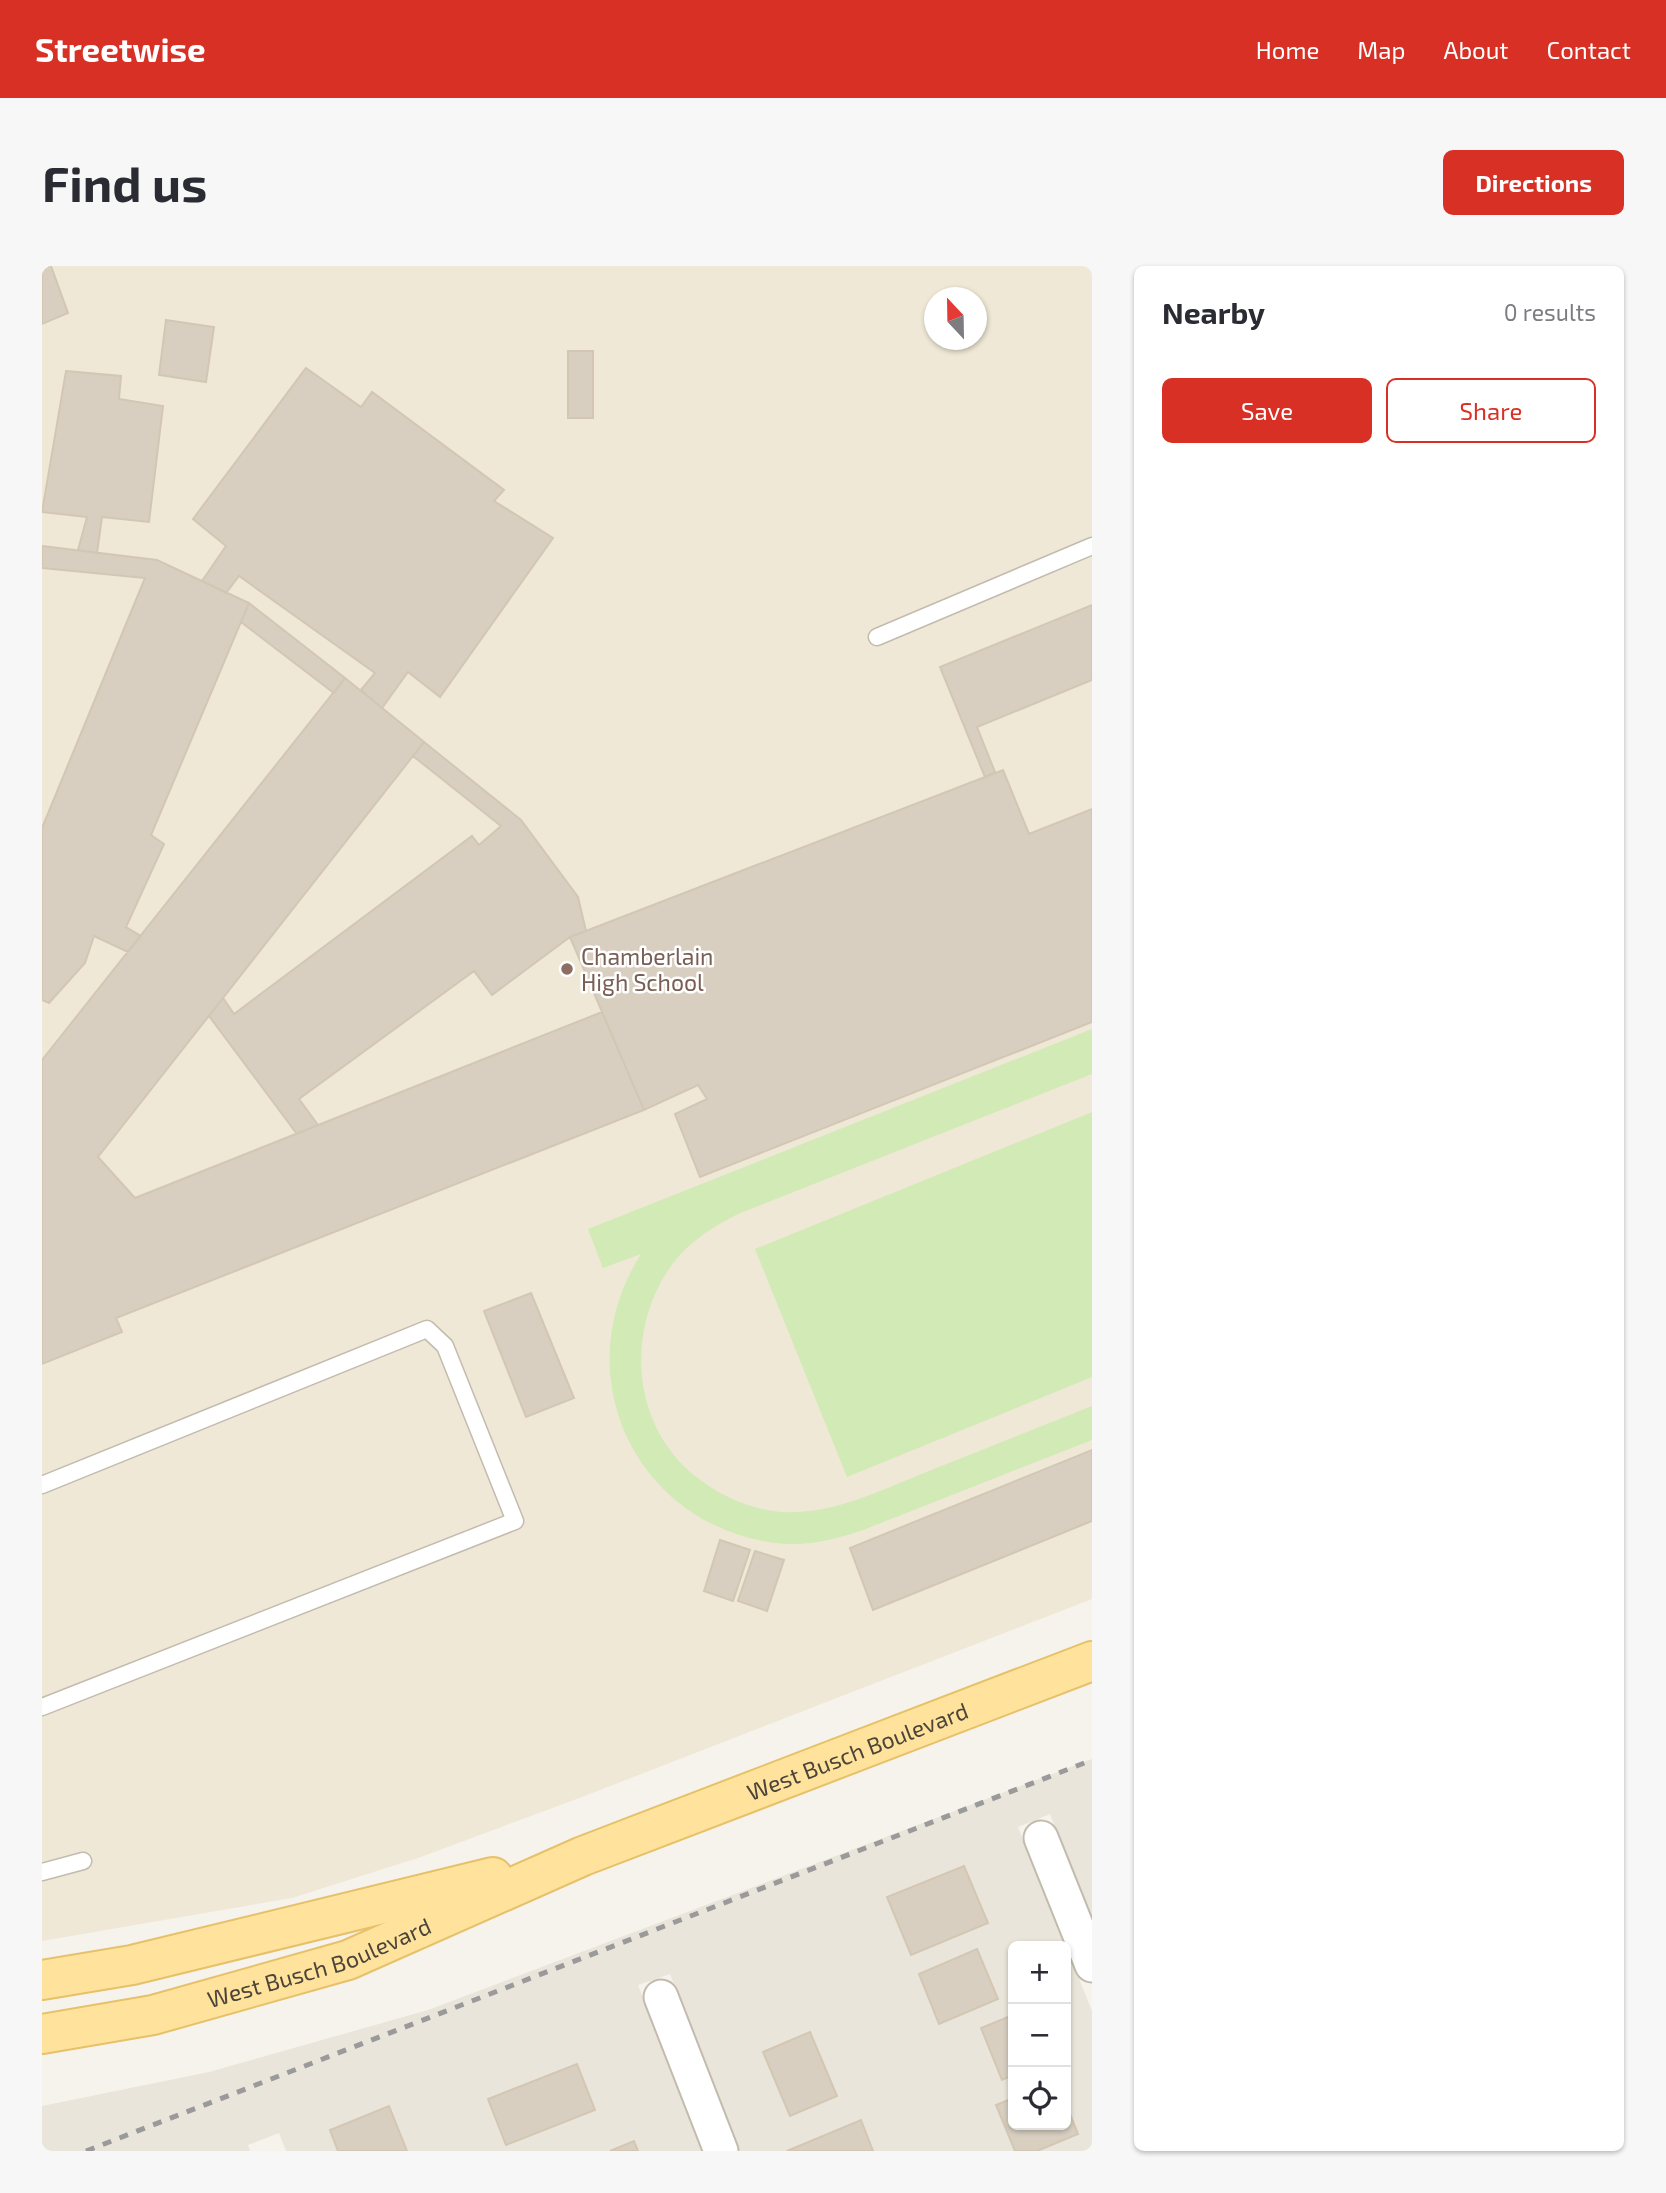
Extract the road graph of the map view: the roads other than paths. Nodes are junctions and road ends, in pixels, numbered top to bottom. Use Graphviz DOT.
graph roads {
  1 [pos="1092,546"];
  2 [pos="877,637"];
  3 [pos="42,1485"];
  4 [pos="1092,1661"];
  5 [pos="42,1707"];
  6 [pos="1041,1838"];
  7 [pos="583,1856"];
  8 [pos="83,1861"];
  9 [pos="42,1872"];
  10 [pos="1092,1965"];
  11 [pos="42,1980"];
  12 [pos="661,1997"];
  13 [pos="42,2034"];
  14 [pos="721,2151"];
  1 -- 2 [label="lane"];
  3 -- 5 [label="lane"];
  4 -- 7 [label="main road, West Busch Boulevard"];
  6 -- 10 [label="street"];
  7 -- 11 [label="main road, West Busch Boulevard"];
  7 -- 13 [label="main road, West Busch Boulevard"];
  8 -- 9 [label="lane"];
  12 -- 14 [label="street"];
}
